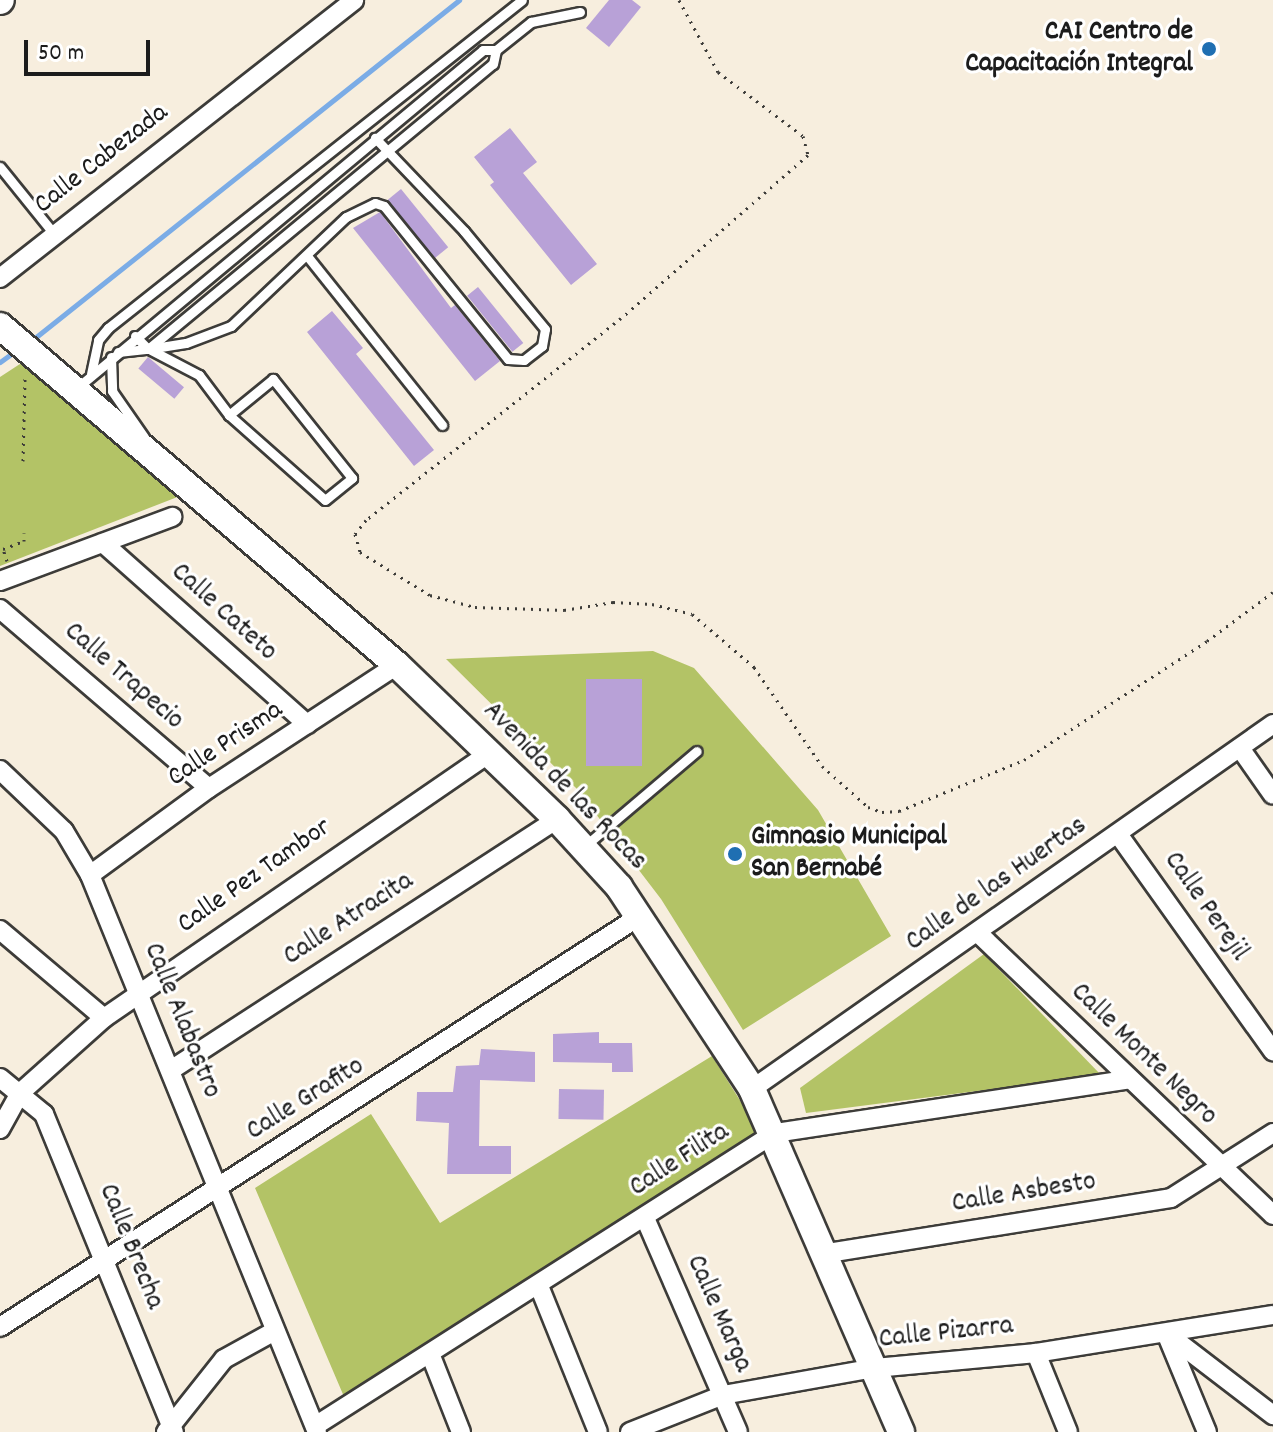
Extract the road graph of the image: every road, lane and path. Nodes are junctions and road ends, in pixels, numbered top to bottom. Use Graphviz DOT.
graph roads {
  1 [pos="354,0"];
  2 [pos="522,0"];
  3 [pos="679,0"];
  4 [pos="580,12"];
  5 [pos="496,50"];
  6 [pos="375,138"];
  7 [pos="388,153"];
  8 [pos="0,167"];
  9 [pos="268,227"];
  10 [pos="54,234"];
  11 [pos="280,241"];
  12 [pos="308,257"];
  13 [pos="0,278"];
  14 [pos="4,329"];
  15 [pos="135,336"];
  16 [pos="148,349"];
  17 [pos="34,354"];
  18 [pos="114,355"];
  19 [pos="83,382"];
  20 [pos="229,415"];
  21 [pos="442,425"];
  22 [pos="148,452"];
  23 [pos="23,461"];
  24 [pos="172,517"];
  25 [pos="24,533"];
  26 [pos="103,543"];
  27 [pos="6,579"];
  28 [pos="1273,592"];
  29 [pos="0,609"];
  30 [pos="397,665"];
  31 [pos="307,724"];
  32 [pos="1273,724"];
  33 [pos="1240,748"];
  34 [pos="697,751"];
  35 [pos="489,753"];
  36 [pos="0,770"];
  37 [pos="209,788"];
  38 [pos="1273,795"];
  39 [pos="557,819"];
  40 [pos="1118,834"];
  41 [pos="583,847"];
  42 [pos="90,875"];
  43 [pos="640,916"];
  44 [pos="0,930"];
  45 [pos="978,933"];
  46 [pos="140,991"];
  47 [pos="104,1018"];
  48 [pos="1273,1051"];
  49 [pos="171,1070"];
  50 [pos="0,1078"];
  51 [pos="1127,1080"];
  52 [pos="752,1089"];
  53 [pos="20,1093"];
  54 [pos="0,1129"];
  55 [pos="775,1133"];
  56 [pos="1273,1133"];
  57 [pos="1221,1169"];
  58 [pos="217,1189"];
  59 [pos="1273,1215"];
  60 [pos="645,1218"];
  61 [pos="828,1253"];
  62 [pos="107,1260"];
  63 [pos="539,1286"];
  64 [pos="1273,1315"];
  65 [pos="0,1327"];
  66 [pos="275,1331"];
  67 [pos="1166,1333"];
  68 [pos="1036,1353"];
  69 [pos="431,1356"];
  70 [pos="875,1368"];
  71 [pos="723,1395"];
  72 [pos="1273,1415"];
  73 [pos="316,1429"];
  74 [pos="170,1430"];
  75 [pos="461,1432"];
  76 [pos="598,1432"];
  77 [pos="630,1432"];
  78 [pos="738,1432"];
  79 [pos="901,1432"];
  80 [pos="1068,1432"];
  81 [pos="1207,1432"];
  1 -- 10 [label="street, Calle Cabezada"];
  2 -- 19 [label="lane"];
  3 -- 28 [label="path"];
  4 -- 5 [label="lane"];
  5 -- 6 [label="lane"];
  5 -- 7 [label="lane"];
  6 -- 7 [label="lane"];
  6 -- 9 [label="lane"];
  7 -- 11 [label="lane"];
  7 -- 12 [label="lane"];
  8 -- 10 [label="lane"];
  9 -- 11 [label="lane"];
  9 -- 15 [label="lane"];
  10 -- 13 [label="street, Calle Cabezada"];
  11 -- 16 [label="lane"];
  12 -- 16 [label="lane"];
  12 -- 21 [label="lane"];
  14 -- 17 [label="street, Avenida de las Rocas"];
  15 -- 16 [label="lane"];
  15 -- 18 [label="lane"];
  16 -- 18 [label="lane"];
  16 -- 20 [label="lane"];
  17 -- 19 [label="street, Avenida de las Rocas"];
  17 -- 23 [label="path"];
  18 -- 19 [label="lane"];
  18 -- 22 [label="lane"];
  19 -- 22 [label="street, Avenida de las Rocas"];
  20 -- 20 [label="lane"];
  22 -- 30 [label="street, Avenida de las Rocas"];
  24 -- 26 [label="street"];
  25 -- 27 [label="path"];
  26 -- 27 [label="street"];
  26 -- 31 [label="street, Calle Cateto"];
  29 -- 37 [label="street, Calle Trapecio"];
  30 -- 31 [label="street, Calle Prisma"];
  30 -- 35 [label="street, Avenida de las Rocas"];
  31 -- 37 [label="street, Calle Prisma"];
  32 -- 33 [label="street, Calle de las Huertas"];
  33 -- 38 [label="street"];
  33 -- 40 [label="street, Calle de las Huertas"];
  34 -- 41 [label="lane"];
  35 -- 39 [label="street, Avenida de las Rocas"];
  35 -- 46 [label="street, Calle Pez Tambor"];
  36 -- 42 [label="street, Calle Alabastro"];
  37 -- 42 [label="street, Calle Prisma"];
  39 -- 41 [label="street, Avenida de las Rocas"];
  39 -- 49 [label="street, Calle Atracita"];
  40 -- 45 [label="street, Calle de las Huertas"];
  40 -- 48 [label="street, Calle Perejil"];
  41 -- 43 [label="street, Avenida de las Rocas"];
  42 -- 46 [label="street, Calle Alabastro"];
  43 -- 52 [label="street, Avenida de las Rocas"];
  43 -- 58 [label="street, Calle Grafito"];
  44 -- 47 [label="street"];
  45 -- 51 [label="street, Calle Monte Negro"];
  45 -- 52 [label="street, Calle de las Huertas"];
  46 -- 47 [label="street, Calle Pez Tambor"];
  46 -- 49 [label="street, Calle Alabastro"];
  47 -- 53 [label="street, Calle Pez Tambor"];
  49 -- 58 [label="street, Calle Alabastro"];
  50 -- 53 [label="street, Calle Brecha"];
  51 -- 55 [label="street, Calle Filita"];
  51 -- 57 [label="street, Calle Monte Negro"];
  52 -- 55 [label="street, Avenida de las Rocas"];
  53 -- 54 [label="street, Calle Pez Tambor"];
  53 -- 62 [label="street, Calle Brecha"];
  55 -- 60 [label="street, Calle Filita"];
  55 -- 61 [label="street, Avenida de las Rocas"];
  56 -- 57 [label="street, Calle Asbesto"];
  57 -- 59 [label="street, Calle Monte Negro"];
  57 -- 61 [label="street, Calle Asbesto"];
  58 -- 62 [label="street, Calle Grafito"];
  58 -- 66 [label="street, Calle Alabastro"];
  60 -- 63 [label="street, Calle Filita"];
  60 -- 71 [label="street, Calle Marga"];
  61 -- 70 [label="street, Avenida de las Rocas"];
  62 -- 65 [label="street, Calle Grafito"];
  62 -- 74 [label="street, Calle Brecha"];
  63 -- 69 [label="street, Calle Filita"];
  63 -- 76 [label="street"];
  64 -- 67 [label="street, Calle Pizarra"];
  66 -- 73 [label="street, Calle Alabastro"];
  66 -- 74 [label="street"];
  67 -- 68 [label="street, Calle Pizarra"];
  67 -- 72 [label="street"];
  67 -- 81 [label="street"];
  68 -- 70 [label="street, Calle Pizarra"];
  68 -- 80 [label="street"];
  69 -- 73 [label="street, Calle Filita"];
  69 -- 75 [label="street"];
  70 -- 71 [label="street, Calle Pizarra"];
  70 -- 79 [label="street, Avenida de las Rocas"];
  71 -- 77 [label="street, Calle Pizarra"];
  71 -- 78 [label="street, Calle Marga"];
}
